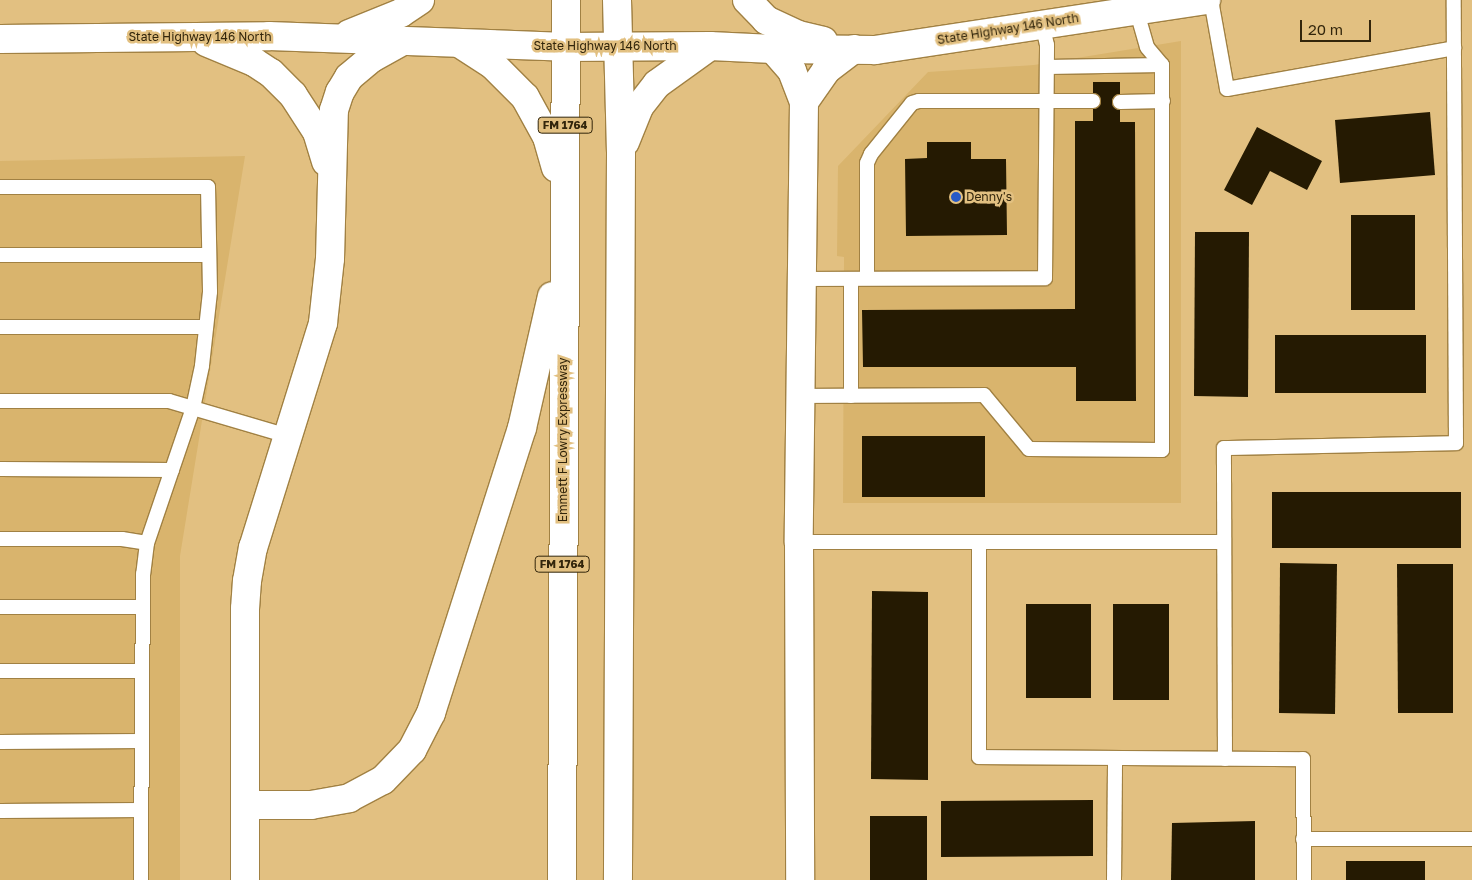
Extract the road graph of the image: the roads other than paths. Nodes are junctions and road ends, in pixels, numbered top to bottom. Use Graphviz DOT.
graph roads {
  1 [pos="420,0"];
  2 [pos="566,0"];
  3 [pos="617,0"];
  4 [pos="747,0"];
  5 [pos="1206,0"];
  6 [pos="1211,0"];
  7 [pos="1454,0"];
  8 [pos="1136,9"];
  9 [pos="1042,24"];
  10 [pos="193,37"];
  11 [pos="0,38"];
  12 [pos="338,38"];
  13 [pos="404,41"];
  14 [pos="459,43"];
  15 [pos="710,46"];
  16 [pos="566,47"];
  17 [pos="618,48"];
  18 [pos="1454,48"];
  19 [pos="773,49"];
  20 [pos="854,49"];
  21 [pos="1162,65"];
  22 [pos="1047,67"];
  23 [pos="1047,100"];
  24 [pos="1093,101"];
  25 [pos="1163,101"];
  26 [pos="804,102"];
  27 [pos="1120,102"];
  28 [pos="621,153"];
  29 [pos="331,178"];
  30 [pos="0,187"];
  31 [pos="564,203"];
  32 [pos="563,248"];
  33 [pos="0,255"];
  34 [pos="209,255"];
  35 [pos="867,278"];
  36 [pos="802,279"];
  37 [pos="851,279"];
  38 [pos="0,328"];
  39 [pos="206,328"];
  40 [pos="801,396"];
  41 [pos="851,396"];
  42 [pos="0,400"];
  43 [pos="193,408"];
  44 [pos="288,436"];
  45 [pos="0,469"];
  46 [pos="172,470"];
  47 [pos="0,539"];
  48 [pos="799,542"];
  49 [pos="978,542"];
  50 [pos="1224,542"];
  51 [pos="146,543"];
  52 [pos="142,606"];
  53 [pos="0,607"];
  54 [pos="0,671"];
  55 [pos="142,671"];
  56 [pos="141,741"];
  57 [pos="0,742"];
  58 [pos="1115,758"];
  59 [pos="1225,759"];
  60 [pos="245,804"];
  61 [pos="141,810"];
  62 [pos="0,811"];
  63 [pos="1304,839"];
  64 [pos="1472,839"];
  65 [pos="141,880"];
  66 [pos="245,880"];
  67 [pos="562,880"];
  68 [pos="618,880"];
  69 [pos="800,880"];
  70 [pos="1114,880"];
  71 [pos="1304,880"];
  1 -- 12 [label="main road"];
  2 -- 16 [label="main road, Emmett F Lowry Expressway / FM 1764"];
  3 -- 17 [label="main road"];
  4 -- 20 [label="main road"];
  5 -- 8 [label="main road, State Highway 146 North"];
  6 -- 18 [label="lane"];
  7 -- 18 [label="lane"];
  8 -- 9 [label="main road, State Highway 146 North"];
  8 -- 21 [label="lane"];
  9 -- 20 [label="main road, State Highway 146 North"];
  9 -- 22 [label="lane"];
  10 -- 11 [label="main road, State Highway 146 North"];
  10 -- 12 [label="main road, State Highway 146 North"];
  10 -- 29 [label="main road"];
  12 -- 13 [label="main road, State Highway 146 North"];
  13 -- 14 [label="main road, State Highway 146 North"];
  13 -- 29 [label="main road"];
  14 -- 16 [label="main road, State Highway 146 North"];
  14 -- 31 [label="main road"];
  15 -- 17 [label="main road, State Highway 146 North"];
  15 -- 19 [label="main road, State Highway 146 North"];
  15 -- 28 [label="main road"];
  16 -- 17 [label="main road, State Highway 146 North"];
  16 -- 31 [label="main road, Emmett F Lowry Expressway / FM 1764"];
  17 -- 28 [label="main road"];
  18 -- 50 [label="lane"];
  19 -- 20 [label="main road, State Highway 146 North"];
  19 -- 26 [label="main road"];
  20 -- 26 [label="main road"];
  21 -- 22 [label="lane"];
  21 -- 25 [label="lane"];
  22 -- 23 [label="lane"];
  23 -- 24 [label="lane"];
  23 -- 35 [label="lane"];
  23 -- 35 [label="lane"];
  25 -- 27 [label="lane"];
  25 -- 41 [label="lane"];
  26 -- 36 [label="main road"];
  28 -- 68 [label="main road"];
  29 -- 44 [label="main road"];
  30 -- 34 [label="lane"];
  31 -- 32 [label="main road, Emmett F Lowry Expressway / FM 1764"];
  32 -- 60 [label="main road"];
  32 -- 67 [label="main road, Emmett F Lowry Expressway / FM 1764"];
  33 -- 34 [label="lane"];
  34 -- 39 [label="lane"];
  35 -- 37 [label="lane"];
  36 -- 37 [label="lane"];
  36 -- 40 [label="main road"];
  37 -- 41 [label="lane"];
  38 -- 39 [label="lane"];
  39 -- 43 [label="lane"];
  40 -- 41 [label="lane"];
  40 -- 48 [label="main road"];
  42 -- 43 [label="lane"];
  43 -- 44 [label="lane"];
  43 -- 46 [label="lane"];
  44 -- 60 [label="main road"];
  45 -- 46 [label="lane"];
  46 -- 51 [label="lane"];
  47 -- 51 [label="lane"];
  48 -- 49 [label="lane"];
  48 -- 69 [label="main road"];
  49 -- 50 [label="lane"];
  49 -- 58 [label="lane"];
  50 -- 59 [label="lane"];
  51 -- 52 [label="lane"];
  52 -- 53 [label="lane"];
  52 -- 55 [label="lane"];
  54 -- 55 [label="lane"];
  55 -- 56 [label="lane"];
  56 -- 57 [label="lane"];
  56 -- 61 [label="lane"];
  58 -- 59 [label="lane"];
  58 -- 70 [label="lane"];
  59 -- 63 [label="lane"];
  60 -- 66 [label="main road"];
  61 -- 62 [label="lane"];
  61 -- 65 [label="lane"];
  63 -- 64 [label="lane"];
  63 -- 71 [label="lane"];
}
